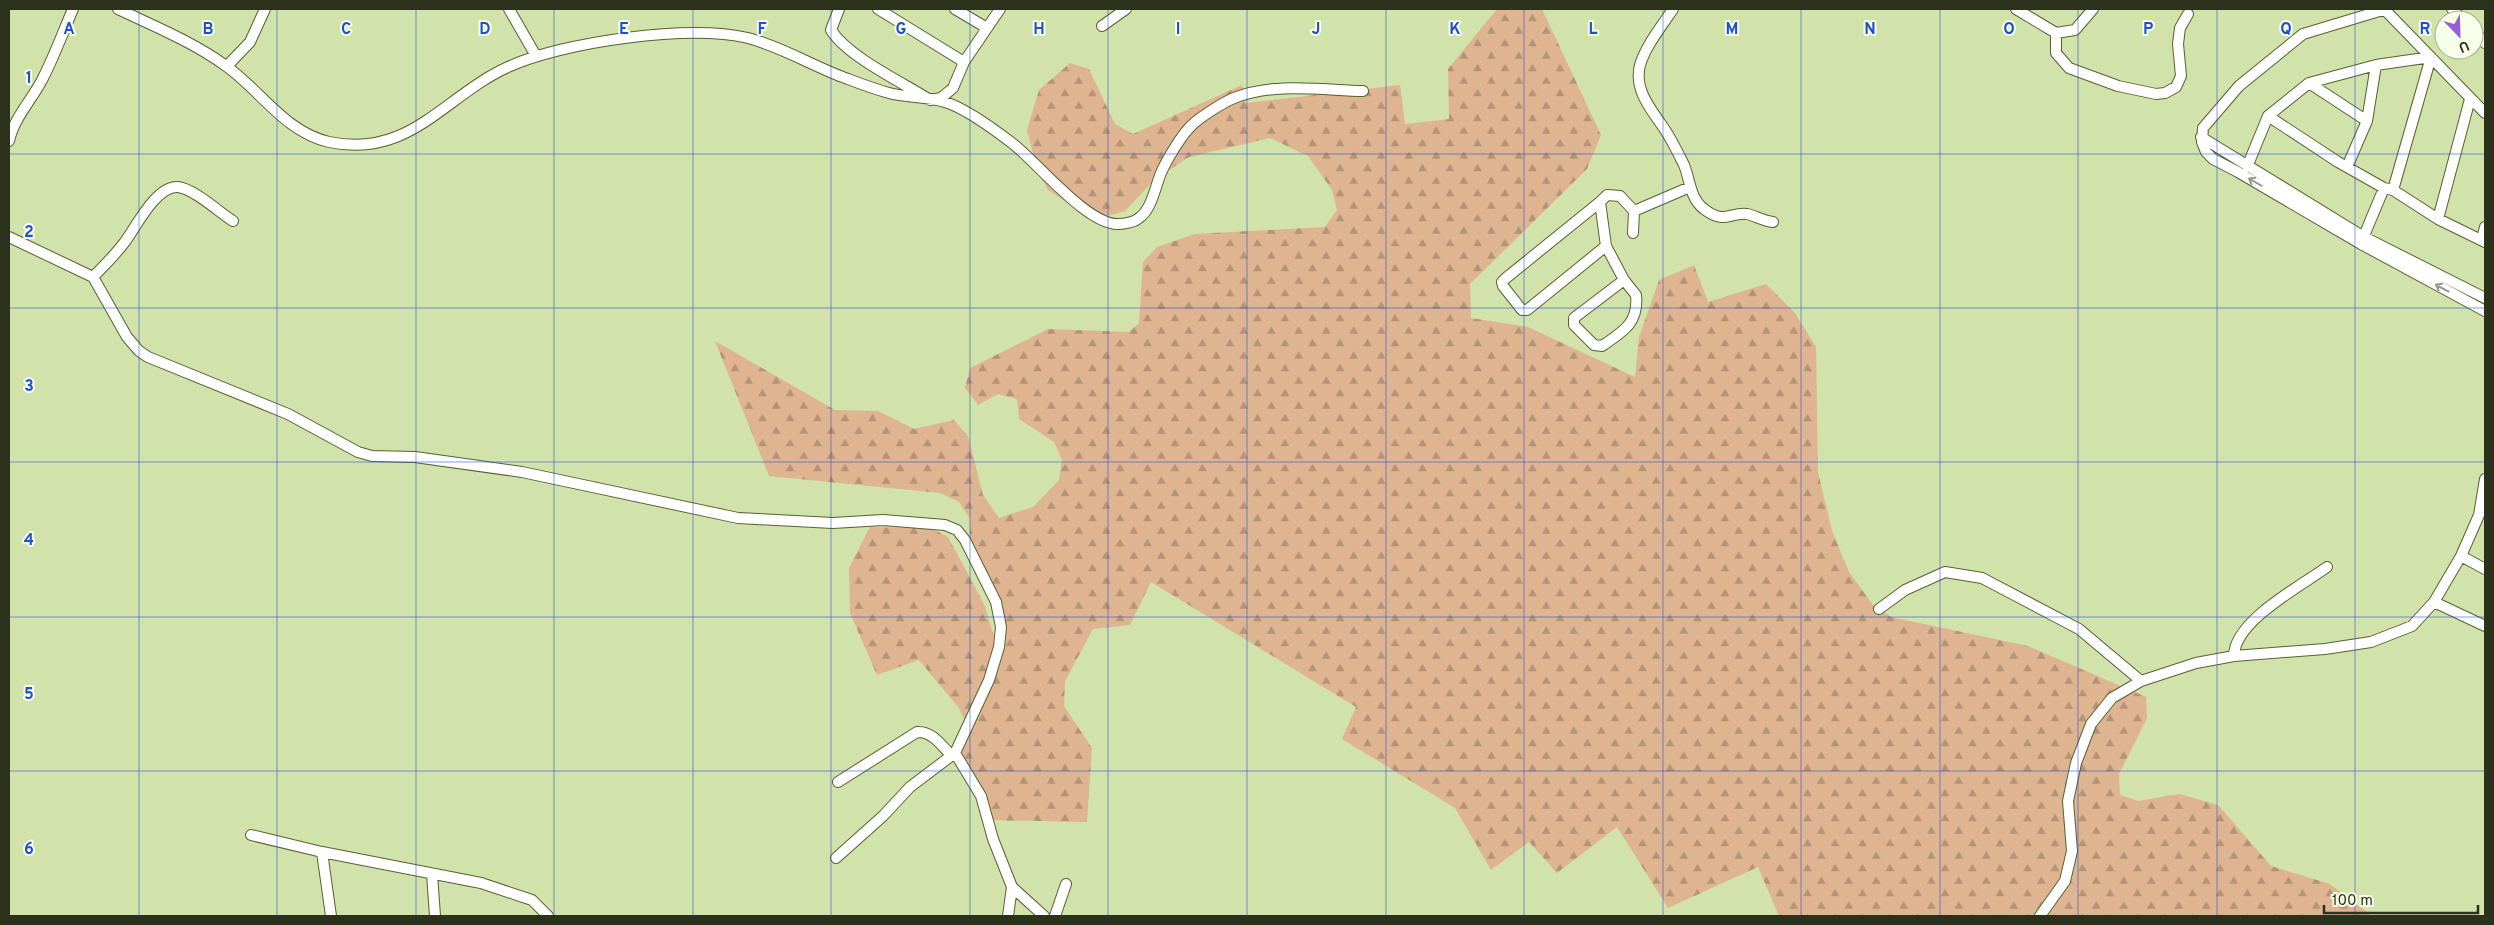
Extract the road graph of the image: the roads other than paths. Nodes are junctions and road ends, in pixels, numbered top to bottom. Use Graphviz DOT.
graph roads {
  1 [pos="73,9"];
  2 [pos="118,9"];
  3 [pos="265,9"];
  4 [pos="509,9"];
  5 [pos="839,9"];
  6 [pos="878,9"];
  7 [pos="955,9"];
  8 [pos="1000,9"];
  9 [pos="1126,9"];
  10 [pos="1673,9"];
  11 [pos="2093,9"];
  12 [pos="2385,9"];
  13 [pos="2022,10"];
  14 [pos="2188,14"];
  15 [pos="1102,26"];
  16 [pos="987,28"];
  17 [pos="2056,33"];
  18 [pos="536,56"];
  19 [pos="2430,57"];
  20 [pos="964,62"];
  21 [pos="2376,65"];
  22 [pos="227,66"];
  23 [pos="2309,83"];
  24 [pos="1363,91"];
  25 [pos="2470,99"];
  26 [pos="930,100"];
  27 [pos="2485,113"];
  28 [pos="2268,116"];
  29 [pos="2367,121"];
  30 [pos="2201,137"];
  31 [pos="9,141"];
  32 [pos="2247,166"];
  33 [pos="2346,167"];
  34 [pos="1690,187"];
  35 [pos="2389,189"];
  36 [pos="1600,202"];
  37 [pos="1634,211"];
  38 [pos="2438,219"];
  39 [pos="233,221"];
  40 [pos="1773,222"];
  41 [pos="2485,227"];
  42 [pos="1633,232"];
  43 [pos="9,238"];
  44 [pos="2483,240"];
  45 [pos="2363,241"];
  46 [pos="1606,246"];
  47 [pos="93,277"];
  48 [pos="1624,280"];
  49 [pos="2485,298"];
  50 [pos="2485,311"];
  51 [pos="2485,479"];
  52 [pos="2482,516"];
  53 [pos="2461,556"];
  54 [pos="2327,567"];
  55 [pos="2485,570"];
  56 [pos="2434,602"];
  57 [pos="1879,609"];
  58 [pos="2485,626"];
  59 [pos="2234,656"];
  60 [pos="2141,681"];
  61 [pos="953,754"];
  62 [pos="838,782"];
  63 [pos="251,835"];
  64 [pos="322,852"];
  65 [pos="836,858"];
  66 [pos="432,874"];
  67 [pos="1066,884"];
  68 [pos="1012,887"];
  69 [pos="331,916"];
  70 [pos="435,916"];
  71 [pos="548,916"];
  72 [pos="1008,916"];
  73 [pos="1044,916"];
  74 [pos="1055,916"];
  75 [pos="2040,916"];
  1 -- 31 [label="street"];
  2 -- 22 [label="street"];
  3 -- 22 [label="street"];
  4 -- 18 [label="street"];
  5 -- 26 [label="street"];
  6 -- 20 [label="street"];
  7 -- 16 [label="street"];
  8 -- 16 [label="street"];
  9 -- 15 [label="street"];
  10 -- 34 [label="street"];
  11 -- 17 [label="street"];
  12 -- 19 [label="street"];
  12 -- 30 [label="street"];
  13 -- 17 [label="street"];
  14 -- 17 [label="street"];
  16 -- 20 [label="street"];
  18 -- 22 [label="street"];
  18 -- 26 [label="street"];
  19 -- 21 [label="street"];
  19 -- 25 [label="street"];
  19 -- 35 [label="street"];
  20 -- 26 [label="street"];
  21 -- 23 [label="street"];
  21 -- 29 [label="street"];
  23 -- 28 [label="street"];
  23 -- 29 [label="street"];
  24 -- 26 [label="street"];
  25 -- 27 [label="street"];
  25 -- 38 [label="street"];
  28 -- 32 [label="street"];
  28 -- 33 [label="street"];
  29 -- 33 [label="street"];
  30 -- 32 [label="street"];
  45 -- 30 [label="street, one-way"];
  32 -- 45 [label="street"];
  33 -- 35 [label="street"];
  34 -- 37 [label="street"];
  34 -- 40 [label="street"];
  35 -- 38 [label="street"];
  35 -- 45 [label="street"];
  36 -- 37 [label="street"];
  36 -- 46 [label="street"];
  36 -- 46 [label="street"];
  37 -- 42 [label="street"];
  38 -- 44 [label="street"];
  39 -- 47 [label="street"];
  41 -- 44 [label="street"];
  43 -- 47 [label="street"];
  45 -- 49 [label="street"];
  50 -- 45 [label="street, one-way"];
  46 -- 48 [label="street"];
  47 -- 61 [label="street"];
  48 -- 48 [label="street"];
  51 -- 52 [label="street"];
  52 -- 53 [label="street"];
  53 -- 55 [label="street"];
  53 -- 56 [label="street"];
  54 -- 59 [label="street"];
  56 -- 58 [label="street"];
  56 -- 59 [label="street"];
  57 -- 60 [label="street"];
  59 -- 60 [label="street"];
  60 -- 75 [label="street"];
  61 -- 62 [label="street"];
  61 -- 65 [label="street"];
  61 -- 68 [label="street"];
  63 -- 64 [label="street"];
  64 -- 66 [label="street"];
  64 -- 69 [label="street"];
  66 -- 70 [label="street"];
  66 -- 71 [label="street"];
  67 -- 74 [label="street"];
  68 -- 72 [label="street"];
  68 -- 73 [label="street"];
}
